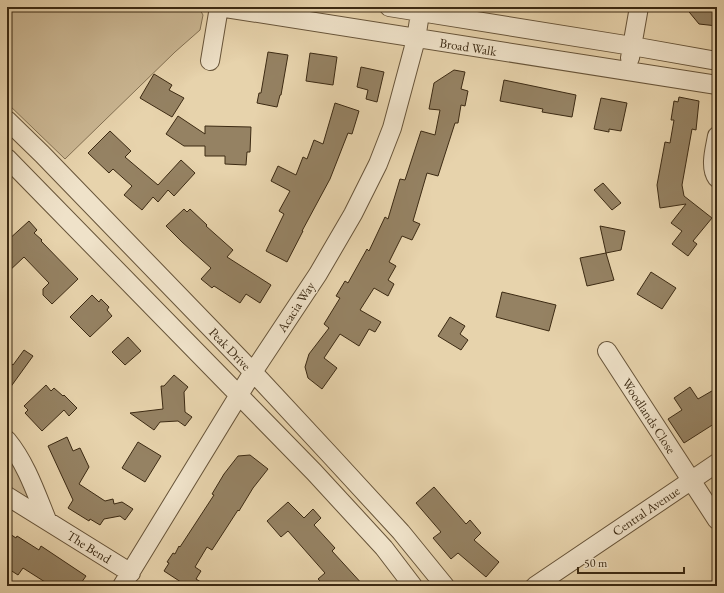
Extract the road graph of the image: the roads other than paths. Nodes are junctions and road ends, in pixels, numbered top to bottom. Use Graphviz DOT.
graph roads {
  1 [pos="219,7"];
  2 [pos="389,7"];
  3 [pos="639,7"];
  4 [pos="420,10"];
  5 [pos="416,39"];
  6 [pos="632,46"];
  7 [pos="210,61"];
  8 [pos="717,61"];
  9 [pos="628,71"];
  10 [pos="717,85"];
  11 [pos="7,120"];
  12 [pos="717,136"];
  13 [pos="7,158"];
  14 [pos="717,178"];
  15 [pos="607,351"];
  16 [pos="253,372"];
  17 [pos="239,396"];
  18 [pos="7,440"];
  19 [pos="717,463"];
  20 [pos="691,481"];
  21 [pos="7,496"];
  22 [pos="47,520"];
  23 [pos="717,520"];
  24 [pos="126,580"];
  25 [pos="414,586"];
  26 [pos="445,586"];
  27 [pos="535,586"];
  1 -- 5 [label="street, Broad Walk"];
  1 -- 7 [label="street"];
  2 -- 4 [label="street, Broad Walk"];
  3 -- 6 [label="street"];
  4 -- 5 [label="street, Acacia Way"];
  4 -- 6 [label="street, Broad Walk"];
  5 -- 9 [label="street, Broad Walk"];
  5 -- 16 [label="street, Acacia Way"];
  6 -- 8 [label="street, Broad Walk"];
  6 -- 9 [label="street"];
  9 -- 10 [label="street, Broad Walk"];
  11 -- 16 [label="street, Peak Drive"];
  12 -- 14 [label="street"];
  13 -- 17 [label="street, Peak Drive"];
  15 -- 20 [label="street, Woodlands Close"];
  16 -- 17 [label="street, Acacia Way"];
  16 -- 26 [label="street, Peak Drive"];
  17 -- 24 [label="street, Acacia Way"];
  17 -- 25 [label="street, Peak Drive"];
  18 -- 22 [label="street"];
  19 -- 20 [label="street, Central Avenue"];
  20 -- 23 [label="street, Woodlands Close"];
  20 -- 27 [label="street, Central Avenue"];
  21 -- 22 [label="street, The Bend"];
  22 -- 24 [label="street, The Bend"];
}
